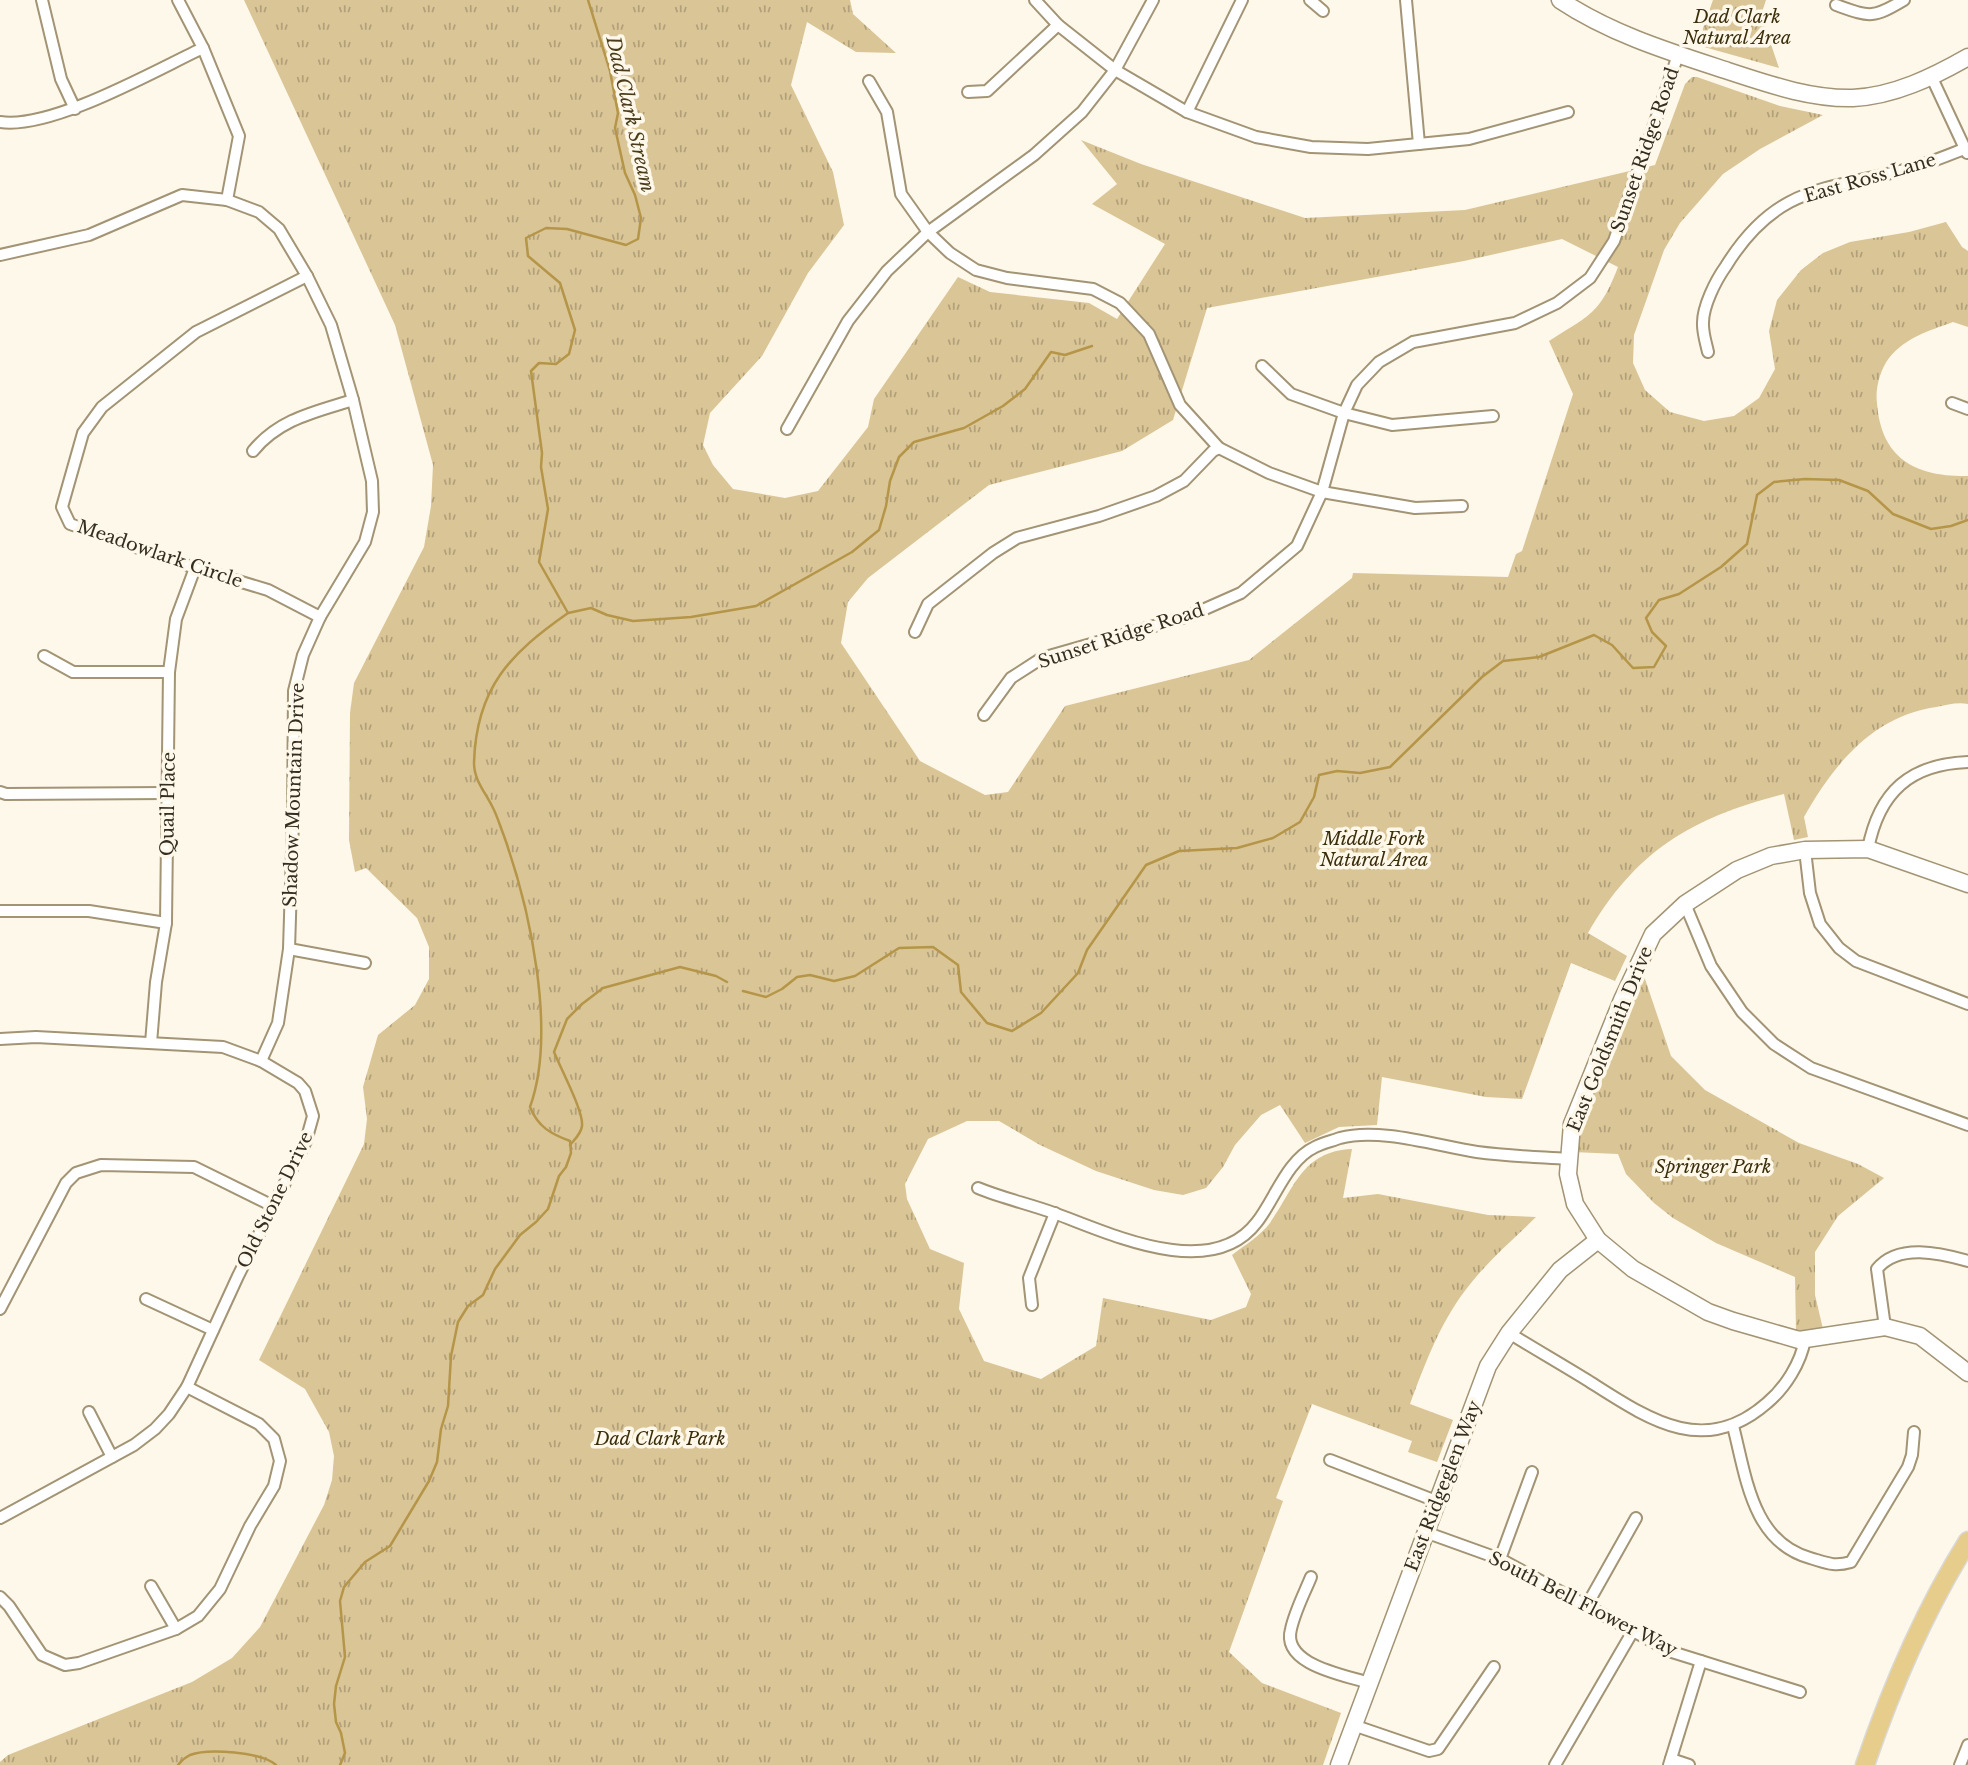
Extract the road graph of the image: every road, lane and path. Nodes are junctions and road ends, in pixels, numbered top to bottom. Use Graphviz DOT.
graph roads {
  1 [pos="43,0"];
  2 [pos="178,0"];
  3 [pos="1035,0"];
  4 [pos="1153,0"];
  5 [pos="1241,0"];
  6 [pos="1310,0"];
  7 [pos="1406,0"];
  8 [pos="1560,0"];
  9 [pos="1904,0"];
  10 [pos="1836,5"];
  11 [pos="1323,11"];
  12 [pos="1058,25"];
  13 [pos="203,48"];
  14 [pos="1678,55"];
  15 [pos="1968,57"];
  16 [pos="1115,70"];
  17 [pos="1932,78"];
  18 [pos="869,81"];
  19 [pos="968,92"];
  20 [pos="75,109"];
  21 [pos="1187,112"];
  22 [pos="1568,112"];
  23 [pos="0,122"];
  24 [pos="1419,144"];
  25 [pos="1966,152"];
  26 [pos="227,200"];
  27 [pos="928,232"];
  28 [pos="0,255"];
  29 [pos="307,276"];
  30 [pos="1708,352"];
  31 [pos="1262,366"];
  32 [pos="353,400"];
  33 [pos="1952,403"];
  34 [pos="1968,409"];
  35 [pos="1344,413"];
  36 [pos="1493,416"];
  37 [pos="787,429"];
  38 [pos="1219,448"];
  39 [pos="253,451"];
  40 [pos="1322,492"];
  41 [pos="1462,506"];
  42 [pos="195,568"];
  43 [pos="320,617"];
  44 [pos="915,632"];
  45 [pos="44,656"];
  46 [pos="169,672"];
  47 [pos="984,715"];
  48 [pos="1968,762"];
  49 [pos="0,792"];
  50 [pos="168,793"];
  51 [pos="1868,849"];
  52 [pos="1805,850"];
  53 [pos="1968,884"];
  54 [pos="1685,904"];
  55 [pos="0,911"];
  56 [pos="166,923"];
  57 [pos="289,949"];
  58 [pos="365,962"];
  59 [pos="1968,1004"];
  60 [pos="0,1039"];
  61 [pos="152,1043"];
  62 [pos="261,1061"];
  63 [pos="1968,1125"];
  64 [pos="1568,1159"];
  65 [pos="978,1188"];
  66 [pos="273,1206"];
  67 [pos="1055,1213"];
  68 [pos="1598,1240"];
  69 [pos="1968,1261"];
  70 [pos="146,1299"];
  71 [pos="1032,1305"];
  72 [pos="0,1309"];
  73 [pos="1885,1326"];
  74 [pos="213,1330"];
  75 [pos="1509,1333"];
  76 [pos="1805,1339"];
  77 [pos="1968,1373"];
  78 [pos="187,1387"];
  79 [pos="89,1412"];
  80 [pos="1732,1426"];
  81 [pos="1914,1432"];
  82 [pos="112,1457"];
  83 [pos="1330,1460"];
  84 [pos="1532,1472"];
  85 [pos="1436,1501"];
  86 [pos="0,1516"];
  87 [pos="1636,1518"];
  88 [pos="1425,1532"];
  89 [pos="1968,1541"];
  90 [pos="1500,1559"];
  91 [pos="1311,1577"];
  92 [pos="151,1586"];
  93 [pos="0,1597"];
  94 [pos="1587,1605"];
  95 [pos="176,1629"];
  96 [pos="1633,1631"];
  97 [pos="1702,1661"];
  98 [pos="1494,1667"];
  99 [pos="1369,1683"];
  100 [pos="1800,1692"];
  101 [pos="1353,1725"];
  102 [pos="1965,1741"];
  103 [pos="1670,1762"];
  104 [pos="1339,1765"];
  105 [pos="1555,1765"];
  106 [pos="1689,1765"];
  107 [pos="1865,1765"];
  108 [pos="1960,1765"];
  1 -- 20 [label="street"];
  2 -- 13 [label="street"];
  3 -- 12 [label="street"];
  4 -- 16 [label="street"];
  5 -- 21 [label="street"];
  6 -- 11 [label="street"];
  7 -- 24 [label="street"];
  8 -- 14 [label="street"];
  9 -- 10 [label="street"];
  12 -- 16 [label="street"];
  12 -- 19 [label="street"];
  13 -- 20 [label="street"];
  13 -- 26 [label="street"];
  14 -- 17 [label="street"];
  14 -- 35 [label="street, Sunset Ridge Road"];
  15 -- 17 [label="street"];
  16 -- 21 [label="street"];
  16 -- 27 [label="street"];
  17 -- 25 [label="street"];
  18 -- 27 [label="street"];
  20 -- 23 [label="street"];
  21 -- 24 [label="street"];
  22 -- 24 [label="street"];
  25 -- 30 [label="street, East Ross Lane"];
  26 -- 28 [label="street, Shadow Mountain Drive"];
  26 -- 29 [label="street, Shadow Mountain Drive"];
  27 -- 37 [label="street"];
  27 -- 38 [label="street"];
  29 -- 32 [label="street, Shadow Mountain Drive"];
  29 -- 42 [label="street, Meadowlark Circle"];
  31 -- 35 [label="street"];
  32 -- 39 [label="street"];
  32 -- 43 [label="street, Shadow Mountain Drive"];
  33 -- 34 [label="street"];
  35 -- 36 [label="street"];
  35 -- 40 [label="street, Sunset Ridge Road"];
  38 -- 40 [label="street"];
  38 -- 44 [label="street"];
  40 -- 41 [label="street"];
  40 -- 47 [label="street, Sunset Ridge Road"];
  42 -- 43 [label="street, Meadowlark Circle"];
  42 -- 46 [label="street, Quail Place"];
  43 -- 57 [label="street, Shadow Mountain Drive"];
  45 -- 46 [label="street"];
  46 -- 50 [label="street, Quail Place"];
  48 -- 51 [label="street"];
  49 -- 50 [label="street"];
  50 -- 56 [label="street, Quail Place"];
  51 -- 52 [label="street, East Goldsmith Drive"];
  51 -- 53 [label="street"];
  52 -- 54 [label="street, East Goldsmith Drive"];
  52 -- 59 [label="street"];
  54 -- 63 [label="street"];
  54 -- 64 [label="street, East Goldsmith Drive"];
  55 -- 56 [label="street"];
  56 -- 61 [label="street, Quail Place"];
  57 -- 58 [label="street"];
  57 -- 62 [label="street, Shadow Mountain Drive"];
  60 -- 61 [label="street, Old Stone Drive"];
  61 -- 62 [label="street, Old Stone Drive"];
  62 -- 66 [label="street, Old Stone Drive"];
  64 -- 67 [label="street"];
  64 -- 68 [label="street, East Goldsmith Drive"];
  65 -- 67 [label="street"];
  66 -- 72 [label="street"];
  66 -- 74 [label="street, Old Stone Drive"];
  67 -- 71 [label="street"];
  68 -- 75 [label="street, East Ridgeglen Way"];
  68 -- 76 [label="street, East Goldsmith Drive"];
  69 -- 73 [label="street"];
  70 -- 74 [label="street"];
  73 -- 76 [label="street, East Goldsmith Drive"];
  73 -- 77 [label="street, East Goldsmith Drive"];
  74 -- 78 [label="street, Old Stone Drive"];
  75 -- 80 [label="street"];
  75 -- 85 [label="street, East Ridgeglen Way"];
  76 -- 80 [label="street"];
  78 -- 82 [label="street, Old Stone Drive"];
  78 -- 95 [label="street"];
  79 -- 82 [label="street"];
  80 -- 81 [label="street"];
  82 -- 86 [label="street, Old Stone Drive"];
  83 -- 85 [label="street"];
  84 -- 90 [label="street"];
  85 -- 88 [label="street, East Ridgeglen Way"];
  87 -- 94 [label="street"];
  88 -- 90 [label="street, South Bell Flower Way"];
  88 -- 99 [label="street, East Ridgeglen Way"];
  89 -- 107 [label="main road"];
  90 -- 94 [label="street, South Bell Flower Way"];
  91 -- 99 [label="street"];
  92 -- 95 [label="street"];
  93 -- 95 [label="street"];
  94 -- 96 [label="street, South Bell Flower Way"];
  96 -- 97 [label="street, South Bell Flower Way"];
  96 -- 105 [label="street"];
  97 -- 100 [label="street, South Bell Flower Way"];
  97 -- 103 [label="street"];
  98 -- 101 [label="street"];
  99 -- 101 [label="street, East Ridgeglen Way"];
  101 -- 104 [label="street, East Ridgeglen Way"];
  102 -- 108 [label="street"];
  103 -- 106 [label="street"];
}
